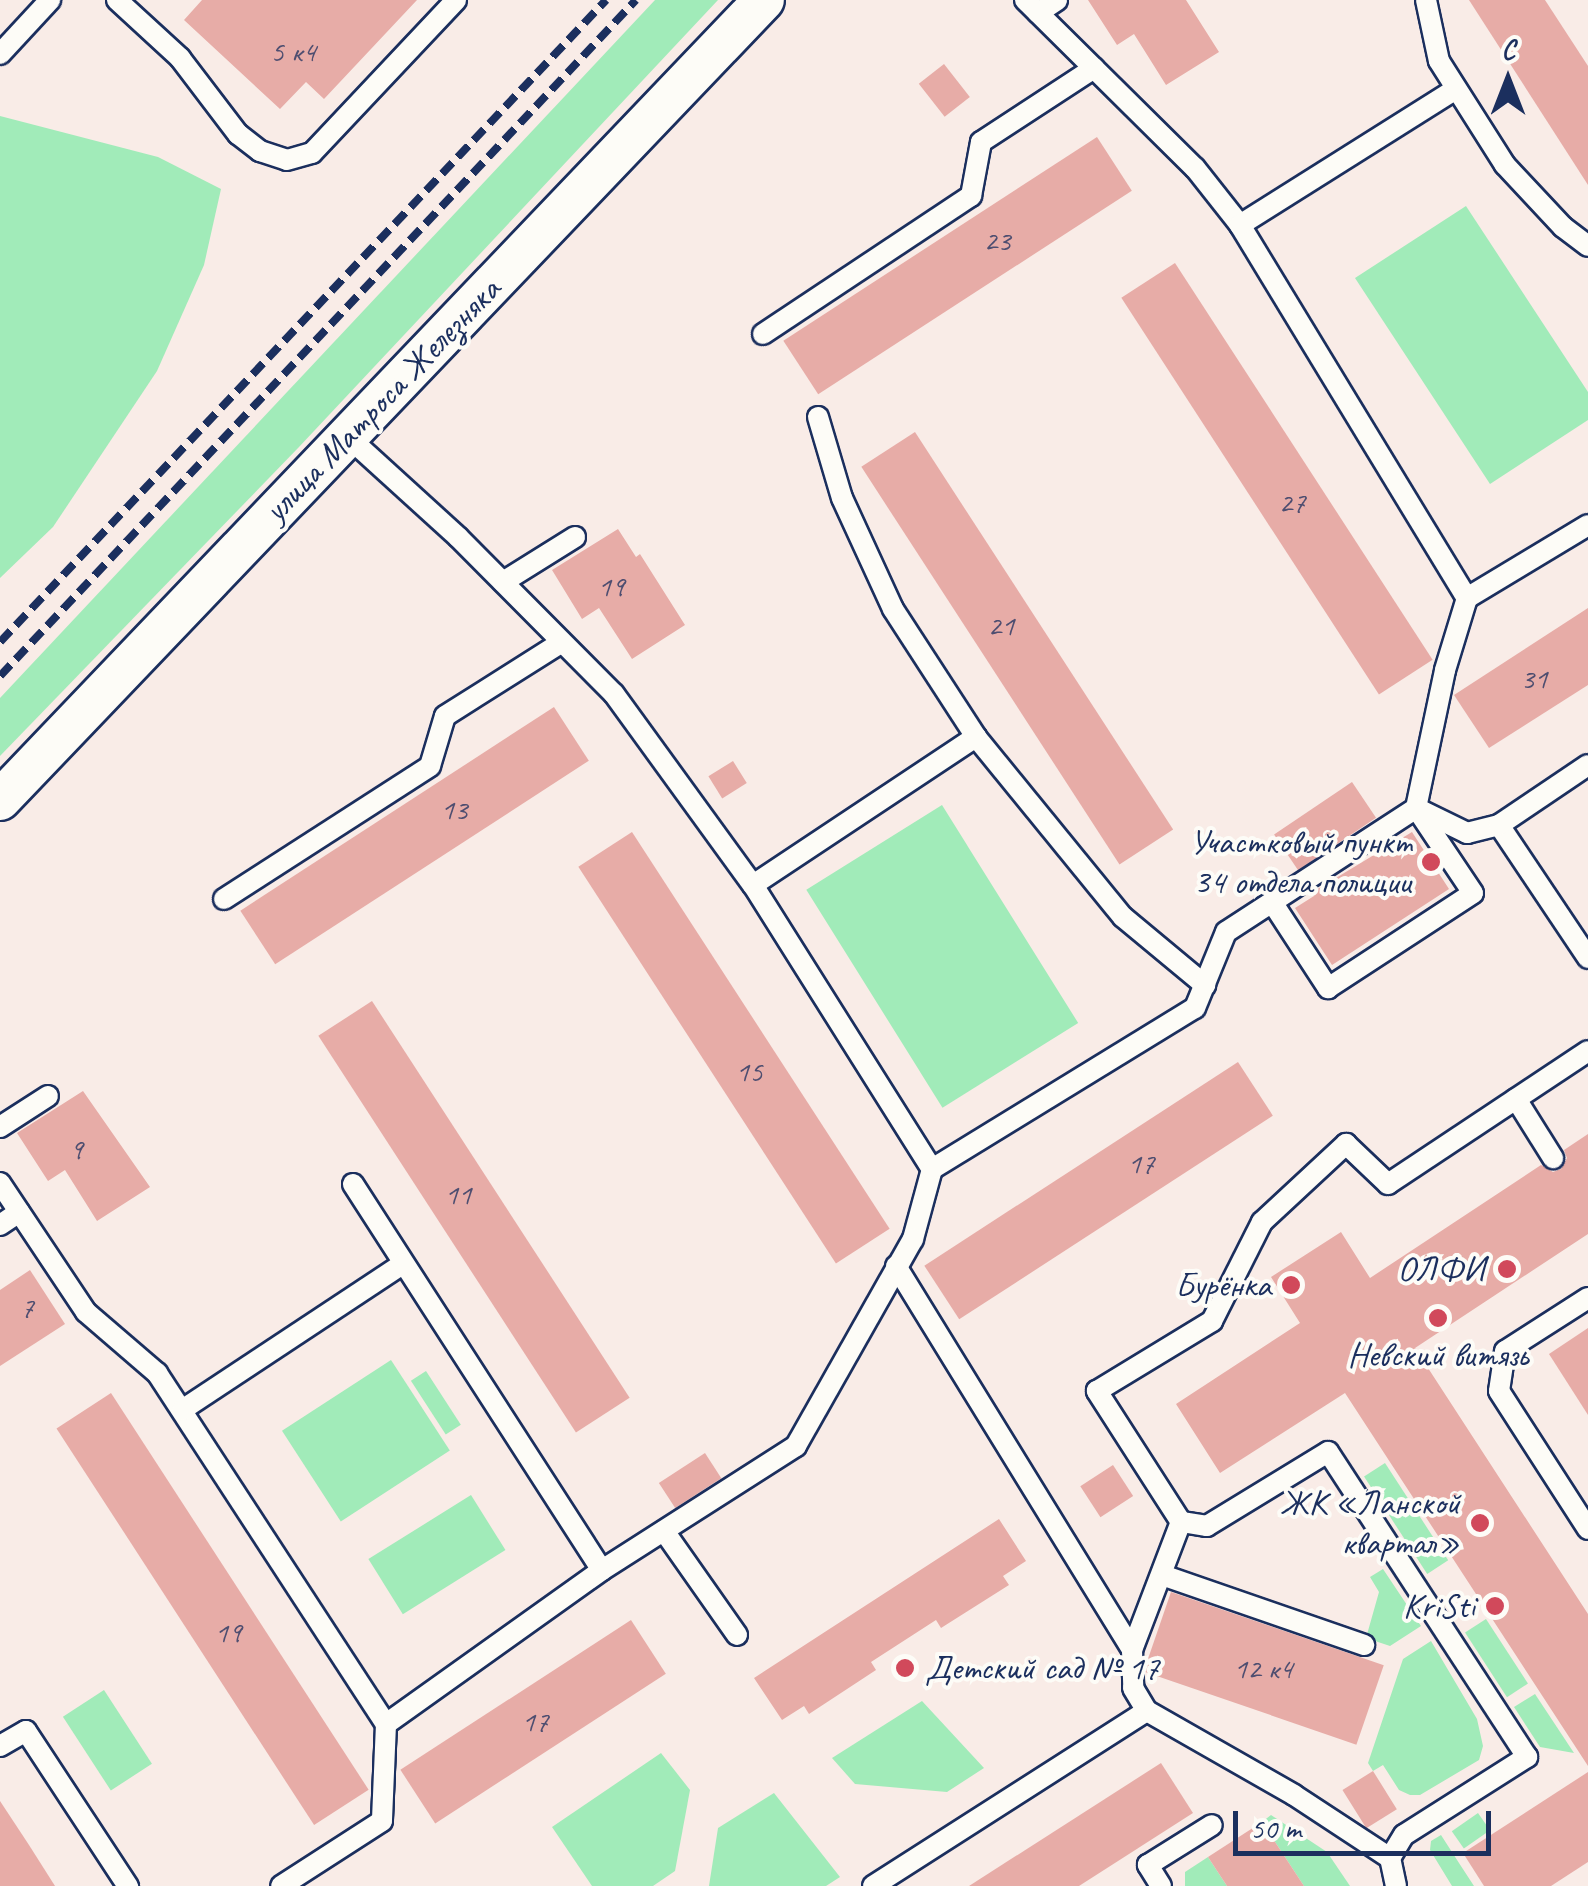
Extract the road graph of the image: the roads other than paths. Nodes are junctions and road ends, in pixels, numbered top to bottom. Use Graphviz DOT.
graph roads {
  1 [pos="50,0"];
  2 [pos="117,0"];
  3 [pos="456,0"];
  4 [pos="764,0"];
  5 [pos="1058,0"];
  6 [pos="1426,0"];
  7 [pos="1031,6"];
  8 [pos="0,54"];
  9 [pos="1094,68"];
  10 [pos="1456,89"];
  11 [pos="1240,225"];
  12 [pos="1588,246"];
  13 [pos="763,334"];
  14 [pos="818,417"];
  15 [pos="347,436"];
  16 [pos="1588,525"];
  17 [pos="575,537"];
  18 [pos="503,582"];
  19 [pos="1467,598"];
  20 [pos="562,642"];
  21 [pos="976,738"];
  22 [pos="1588,765"];
  23 [pos="0,800"];
  24 [pos="1416,808"];
  25 [pos="1499,825"];
  26 [pos="754,885"];
  27 [pos="224,899"];
  28 [pos="1272,902"];
  29 [pos="1588,958"];
  30 [pos="1205,985"];
  31 [pos="1588,1051"];
  32 [pos="48,1096"];
  33 [pos="1516,1099"];
  34 [pos="0,1127"];
  35 [pos="1553,1158"];
  36 [pos="932,1170"];
  37 [pos="0,1183"];
  38 [pos="353,1184"];
  39 [pos="20,1212"];
  40 [pos="0,1225"];
  41 [pos="404,1264"];
  42 [pos="896,1266"];
  43 [pos="1588,1298"];
  44 [pos="182,1410"];
  45 [pos="1181,1522"];
  46 [pos="1588,1530"];
  47 [pos="664,1531"];
  48 [pos="602,1570"];
  49 [pos="1162,1575"];
  50 [pos="737,1635"];
  51 [pos="1364,1645"];
  52 [pos="1132,1650"];
  53 [pos="1147,1711"];
  54 [pos="386,1724"];
  55 [pos="0,1746"];
  56 [pos="1212,1825"];
  57 [pos="1390,1858"];
  58 [pos="128,1886"];
  59 [pos="281,1886"];
  60 [pos="873,1886"];
  61 [pos="1160,1886"];
  62 [pos="1396,1886"];
  1 -- 8 [label="lane"];
  2 -- 3 [label="lane"];
  4 -- 15 [label="street, улица Матроса Железняка"];
  5 -- 7 [label="lane"];
  6 -- 10 [label="lane"];
  7 -- 9 [label="lane"];
  9 -- 11 [label="lane"];
  9 -- 13 [label="lane"];
  10 -- 11 [label="lane"];
  10 -- 12 [label="lane"];
  11 -- 19 [label="lane"];
  14 -- 21 [label="lane"];
  15 -- 18 [label="lane"];
  15 -- 23 [label="street, улица Матроса Железняка"];
  16 -- 19 [label="lane"];
  17 -- 18 [label="lane"];
  18 -- 20 [label="lane"];
  19 -- 24 [label="lane"];
  20 -- 26 [label="lane"];
  20 -- 27 [label="lane"];
  21 -- 26 [label="lane"];
  21 -- 30 [label="lane"];
  22 -- 25 [label="lane"];
  24 -- 25 [label="lane"];
  24 -- 28 [label="lane"];
  24 -- 28 [label="lane"];
  25 -- 29 [label="lane"];
  26 -- 36 [label="lane"];
  28 -- 30 [label="lane"];
  30 -- 36 [label="lane"];
  31 -- 33 [label="lane"];
  32 -- 34 [label="lane"];
  33 -- 35 [label="lane"];
  33 -- 45 [label="lane"];
  36 -- 42 [label="lane"];
  37 -- 39 [label="lane"];
  38 -- 41 [label="lane"];
  39 -- 40 [label="lane"];
  39 -- 44 [label="lane"];
  41 -- 44 [label="lane"];
  41 -- 48 [label="lane"];
  42 -- 47 [label="lane"];
  42 -- 52 [label="lane"];
  43 -- 46 [label="lane"];
  44 -- 54 [label="lane"];
  45 -- 49 [label="lane"];
  45 -- 57 [label="lane"];
  47 -- 48 [label="lane"];
  47 -- 50 [label="lane"];
  48 -- 54 [label="lane"];
  49 -- 51 [label="lane"];
  49 -- 52 [label="lane"];
  52 -- 53 [label="lane"];
  53 -- 57 [label="lane"];
  53 -- 60 [label="lane"];
  54 -- 59 [label="lane"];
  55 -- 58 [label="lane"];
  56 -- 61 [label="lane"];
  57 -- 62 [label="lane"];
}
